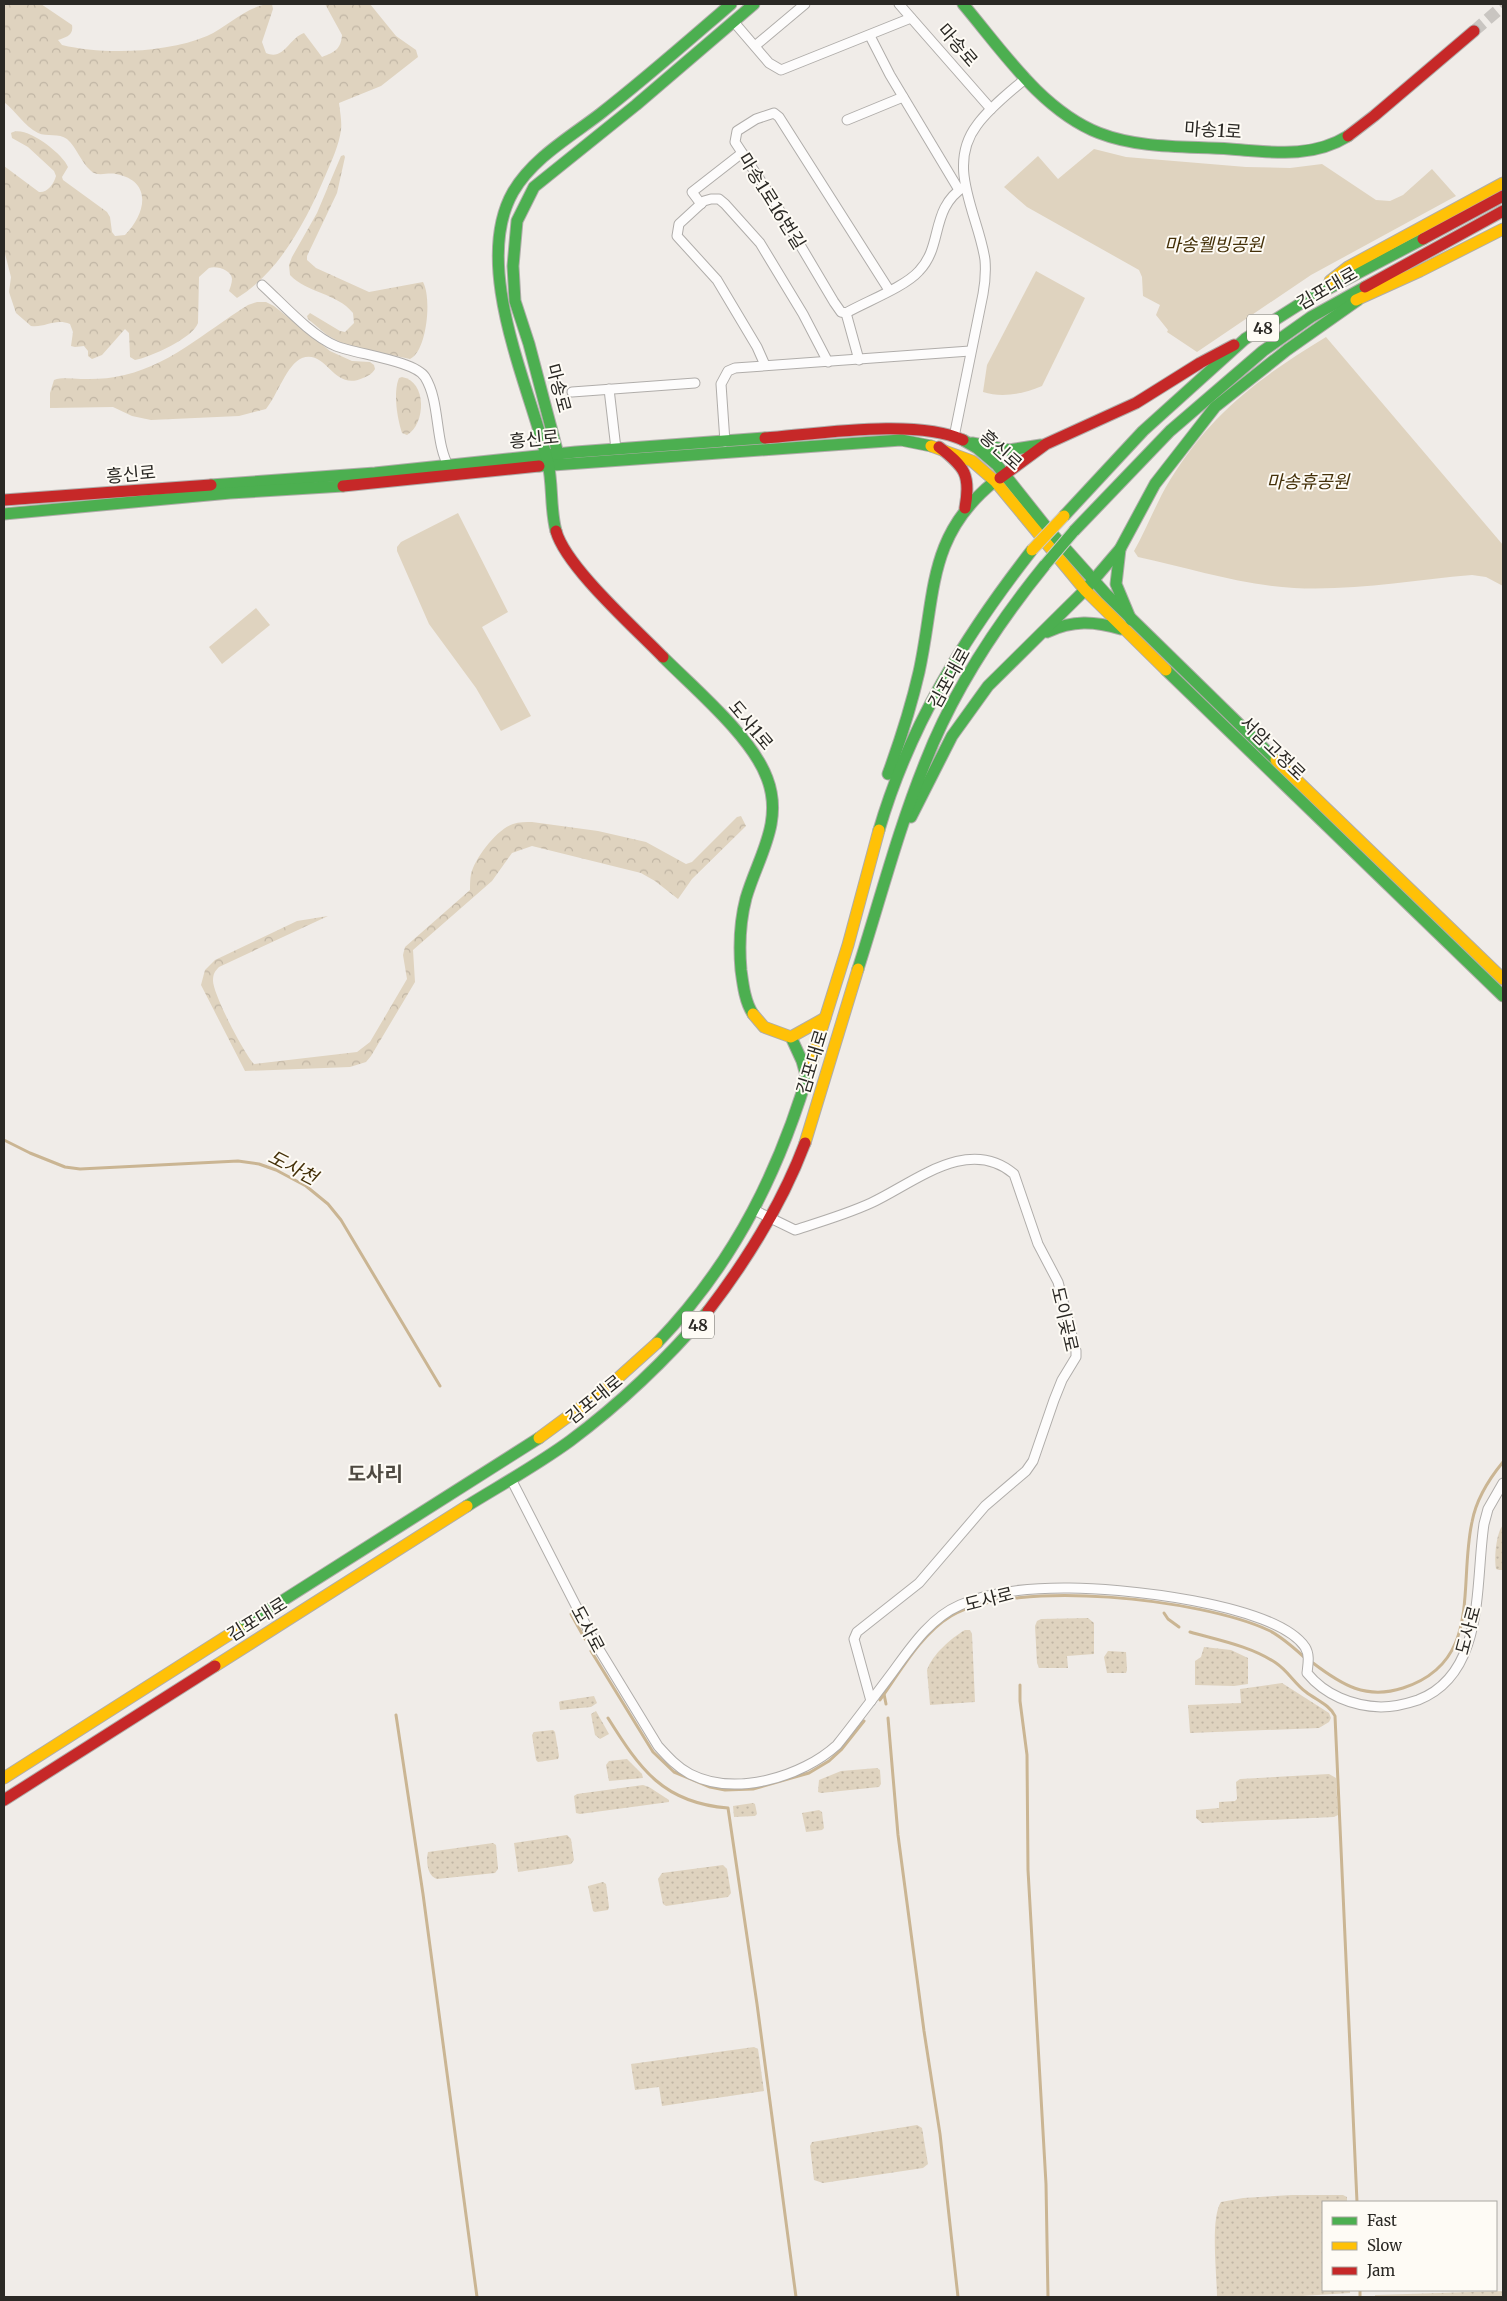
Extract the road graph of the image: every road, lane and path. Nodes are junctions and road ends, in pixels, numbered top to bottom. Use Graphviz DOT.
graph roads {
  1 [pos="731,4"];
  2 [pos="754,4"];
  3 [pos="805,4"];
  4 [pos="899,4"];
  5 [pos="963,4"];
  6 [pos="911,18"];
  7 [pos="734,22"];
  8 [pos="1474,31"];
  9 [pos="870,36"];
  10 [pos="755,46"];
  11 [pos="1026,78"];
  12 [pos="903,97"];
  13 [pos="991,109"];
  14 [pos="847,120"];
  15 [pos="742,153"];
  16 [pos="1503,183"];
  17 [pos="962,188"];
  18 [pos="1503,196"];
  19 [pos="701,204"];
  20 [pos="1503,211"];
  21 [pos="1503,228"];
  22 [pos="262,285"];
  23 [pos="889,290"];
  24 [pos="1358,300"];
  25 [pos="1303,302"];
  26 [pos="846,313"];
  27 [pos="1311,317"];
  28 [pos="1246,339"];
  29 [pos="970,351"];
  30 [pos="859,360"];
  31 [pos="828,362"];
  32 [pos="765,365"];
  33 [pos="695,383"];
  34 [pos="608,389"];
  35 [pos="572,392"];
  36 [pos="954,437"];
  37 [pos="966,441"];
  38 [pos="725,442"];
  39 [pos="1046,444"];
  40 [pos="939,447"];
  41 [pos="616,449"];
  42 [pos="558,454"];
  43 [pos="547,460"];
  44 [pos="451,471"];
  45 [pos="1006,474"];
  46 [pos="995,481"];
  47 [pos="4,500"];
  48 [pos="964,511"];
  49 [pos="4,514"];
  50 [pos="1030,517"];
  51 [pos="1120,548"];
  52 [pos="1092,581"];
  53 [pos="1085,590"];
  54 [pos="1130,620"];
  55 [pos="1122,629"];
  56 [pos="1036,638"];
  57 [pos="876,847"];
  58 [pos="896,848"];
  59 [pos="1503,980"];
  60 [pos="1503,996"];
  61 [pos="825,1018"];
  62 [pos="791,1037"];
  63 [pos="807,1079"];
  64 [pos="754,1210"];
  65 [pos="771,1219"];
  66 [pos="511,1479"];
  67 [pos="1503,1483"];
  68 [pos="871,1701"];
  69 [pos="4,1778"];
  70 [pos="4,1800"];
  1 -- 43 [label="main road, 마송로"];
  2 -- 7 [label="main road, 마송로"];
  3 -- 10 [label="street"];
  4 -- 6 [label="street, 마송로"];
  5 -- 11 [label="main road, 마송1로"];
  6 -- 9 [label="street"];
  6 -- 13 [label="street, 마송로"];
  7 -- 10 [label="street"];
  7 -- 42 [label="main road, 마송로"];
  8 -- 11 [label="main road, 마송1로"];
  9 -- 10 [label="street"];
  9 -- 12 [label="street"];
  11 -- 13 [label="street"];
  12 -- 14 [label="street"];
  12 -- 17 [label="street"];
  13 -- 17 [label="street"];
  15 -- 19 [label="street"];
  15 -- 23 [label="street, 마송1로16번길"];
  15 -- 26 [label="street, 마송1로16번길"];
  16 -- 25 [label="main road"];
  17 -- 23 [label="street"];
  17 -- 29 [label="street"];
  18 -- 25 [label="main road, 김포대로 / 48"];
  19 -- 31 [label="street, 마송1로16번길"];
  19 -- 32 [label="street"];
  20 -- 27 [label="main road, 김포대로 / 48"];
  21 -- 24 [label="main road"];
  22 -- 44 [label="street"];
  23 -- 26 [label="street"];
  24 -- 27 [label="main road"];
  24 -- 51 [label="main road"];
  25 -- 28 [label="main road, 김포대로 / 48"];
  26 -- 30 [label="street"];
  27 -- 58 [label="main road, 김포대로 / 48, bridge"];
  28 -- 39 [label="main road"];
  28 -- 57 [label="main road, 김포대로 / 48, bridge"];
  29 -- 30 [label="street"];
  29 -- 36 [label="street"];
  30 -- 31 [label="street"];
  31 -- 32 [label="street"];
  32 -- 38 [label="street"];
  33 -- 34 [label="street"];
  34 -- 35 [label="street"];
  34 -- 41 [label="street"];
  36 -- 37 [label="main road, 흥신로"];
  36 -- 38 [label="main road, 흥신로"];
  37 -- 39 [label="main road"];
  37 -- 45 [label="main road, 흥신로"];
  38 -- 41 [label="main road, 흥신로"];
  39 -- 45 [label="main road"];
  40 -- 43 [label="main road, 흥신로"];
  40 -- 46 [label="main road, 흥신로"];
  40 -- 48 [label="main road"];
  41 -- 42 [label="main road, 흥신로"];
  42 -- 43 [label="main road"];
  43 -- 44 [label="main road, 흥신로"];
  43 -- 62 [label="main road, 도사1로"];
  44 -- 47 [label="main road, 흥신로"];
  44 -- 49 [label="main road, 흥신로"];
  45 -- 46 [label="main road"];
  45 -- 50 [label="main road, 흥신로"];
  46 -- 48 [label="main road"];
  46 -- 50 [label="main road, 흥신로"];
  48 -- 57 [label="main road"];
  50 -- 52 [label="main road, 서암고정로"];
  50 -- 53 [label="main road, 서암고정로"];
  51 -- 52 [label="main road"];
  51 -- 54 [label="main road"];
  52 -- 53 [label="main road"];
  52 -- 54 [label="main road, 서암고정로"];
  53 -- 55 [label="main road, 서암고정로"];
  53 -- 56 [label="main road"];
  54 -- 59 [label="main road, 서암고정로"];
  55 -- 56 [label="main road"];
  55 -- 60 [label="main road, 서암고정로"];
  56 -- 58 [label="main road"];
  57 -- 61 [label="main road, 김포대로 / 48"];
  58 -- 65 [label="main road, 김포대로 / 48"];
  61 -- 62 [label="main road"];
  61 -- 63 [label="main road, 김포대로 / 48"];
  62 -- 63 [label="main road"];
  63 -- 64 [label="main road, 김포대로 / 48"];
  64 -- 65 [label="street, 도이곶로"];
  64 -- 69 [label="main road, 김포대로 / 48"];
  65 -- 66 [label="main road, 김포대로 / 48"];
  65 -- 68 [label="street, 도이곶로"];
  66 -- 68 [label="street, 도사로"];
  66 -- 70 [label="main road, 김포대로 / 48"];
  67 -- 68 [label="street, 도사로"];
}
